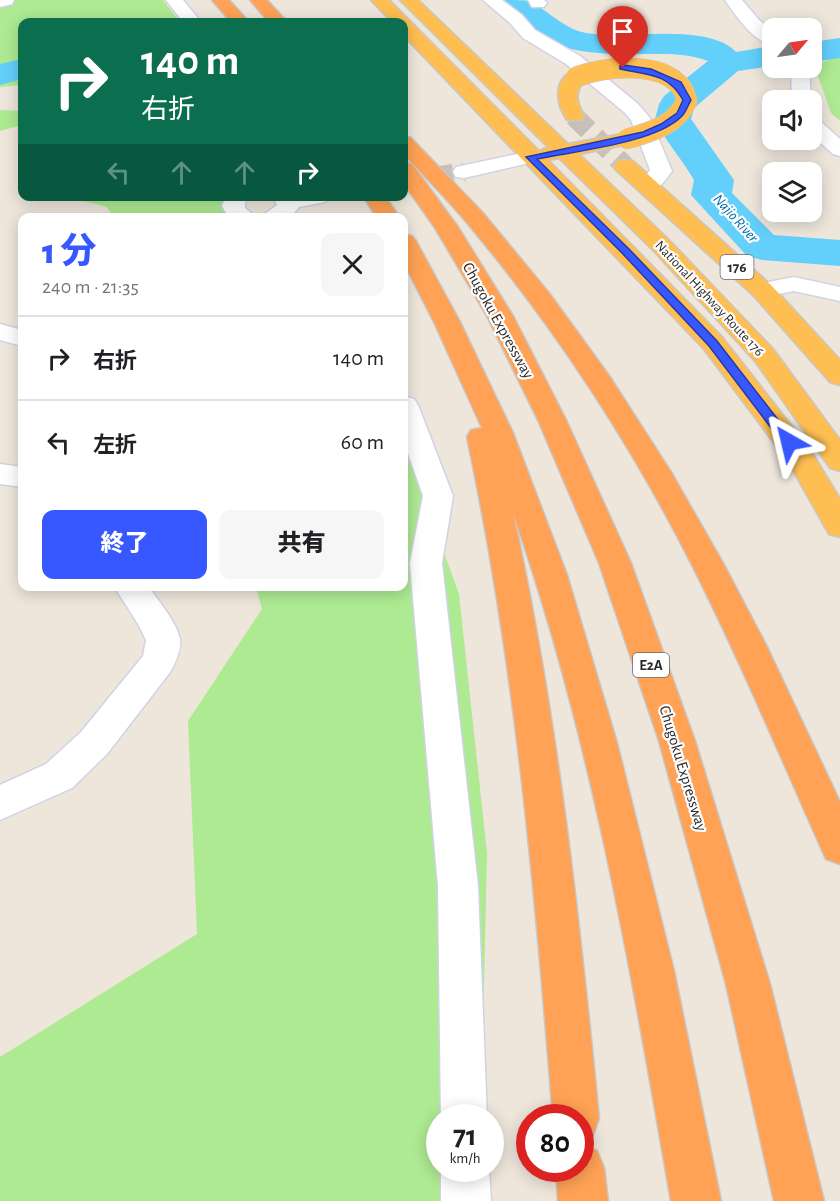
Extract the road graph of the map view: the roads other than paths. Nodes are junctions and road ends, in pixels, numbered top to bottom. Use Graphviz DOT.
graph roads {
  1 [pos="6,0"];
  2 [pos="174,0"];
  3 [pos="220,0"];
  4 [pos="258,0"];
  5 [pos="379,0"];
  6 [pos="408,0"];
  7 [pos="491,0"];
  8 [pos="733,0"];
  9 [pos="0,2"];
  10 [pos="189,18"];
  11 [pos="236,18"];
  12 [pos="274,18"];
  13 [pos="396,18"];
  14 [pos="408,30"];
  15 [pos="762,32"];
  16 [pos="574,116"];
  17 [pos="822,133"];
  18 [pos="408,146"];
  19 [pos="840,150"];
  20 [pos="564,151"];
  21 [pos="531,157"];
  22 [pos="626,166"];
  23 [pos="464,172"];
  24 [pos="408,174"];
  25 [pos="648,186"];
  26 [pos="305,201"];
  27 [pos="279,210"];
  28 [pos="408,249"];
  29 [pos="762,290"];
  30 [pos="840,294"];
  31 [pos="447,322"];
  32 [pos="0,332"];
  33 [pos="18,337"];
  34 [pos="840,376"];
  35 [pos="408,416"];
  36 [pos="840,461"];
  37 [pos="0,474"];
  38 [pos="18,476"];
  39 [pos="840,526"];
  40 [pos="134,591"];
  41 [pos="0,803"];
  42 [pos="840,846"];
  43 [pos="464,1104"];
  44 [pos="575,1104"];
  45 [pos="465,1182"];
  46 [pos="581,1182"];
  47 [pos="466,1201"];
  48 [pos="583,1201"];
  49 [pos="696,1201"];
  50 [pos="799,1201"];
  1 -- 9 [label="street"];
  2 -- 10 [label="street"];
  3 -- 11 [label="highway"];
  4 -- 12 [label="highway"];
  5 -- 13 [label="highway, National Highway Route 176"];
  6 -- 20 [label="highway, National Highway Route 176 / 176"];
  7 -- 25 [label="street"];
  8 -- 15 [label="street"];
  14 -- 21 [label="highway, National Highway Route 176"];
  16 -- 20 [label="highway, bridge"];
  17 -- 19 [label="street"];
  18 -- 42 [label="highway"];
  20 -- 21 [label="highway"];
  20 -- 36 [label="highway, National Highway Route 176 / 176"];
  21 -- 23 [label="street"];
  21 -- 39 [label="highway, National Highway Route 176"];
  22 -- 25 [label="highway, 176"];
  24 -- 50 [label="highway, Chugoku Expressway / E2A"];
  25 -- 29 [label="highway, 176"];
  26 -- 27 [label="street"];
  28 -- 31 [label="highway"];
  29 -- 30 [label="street"];
  29 -- 34 [label="highway, 176"];
  31 -- 44 [label="highway"];
  31 -- 49 [label="highway"];
  32 -- 33 [label="street"];
  35 -- 43 [label="street"];
  37 -- 38 [label="street"];
  40 -- 41 [label="street"];
  45 -- 47 [label="street"];
  46 -- 48 [label="highway"];
}
